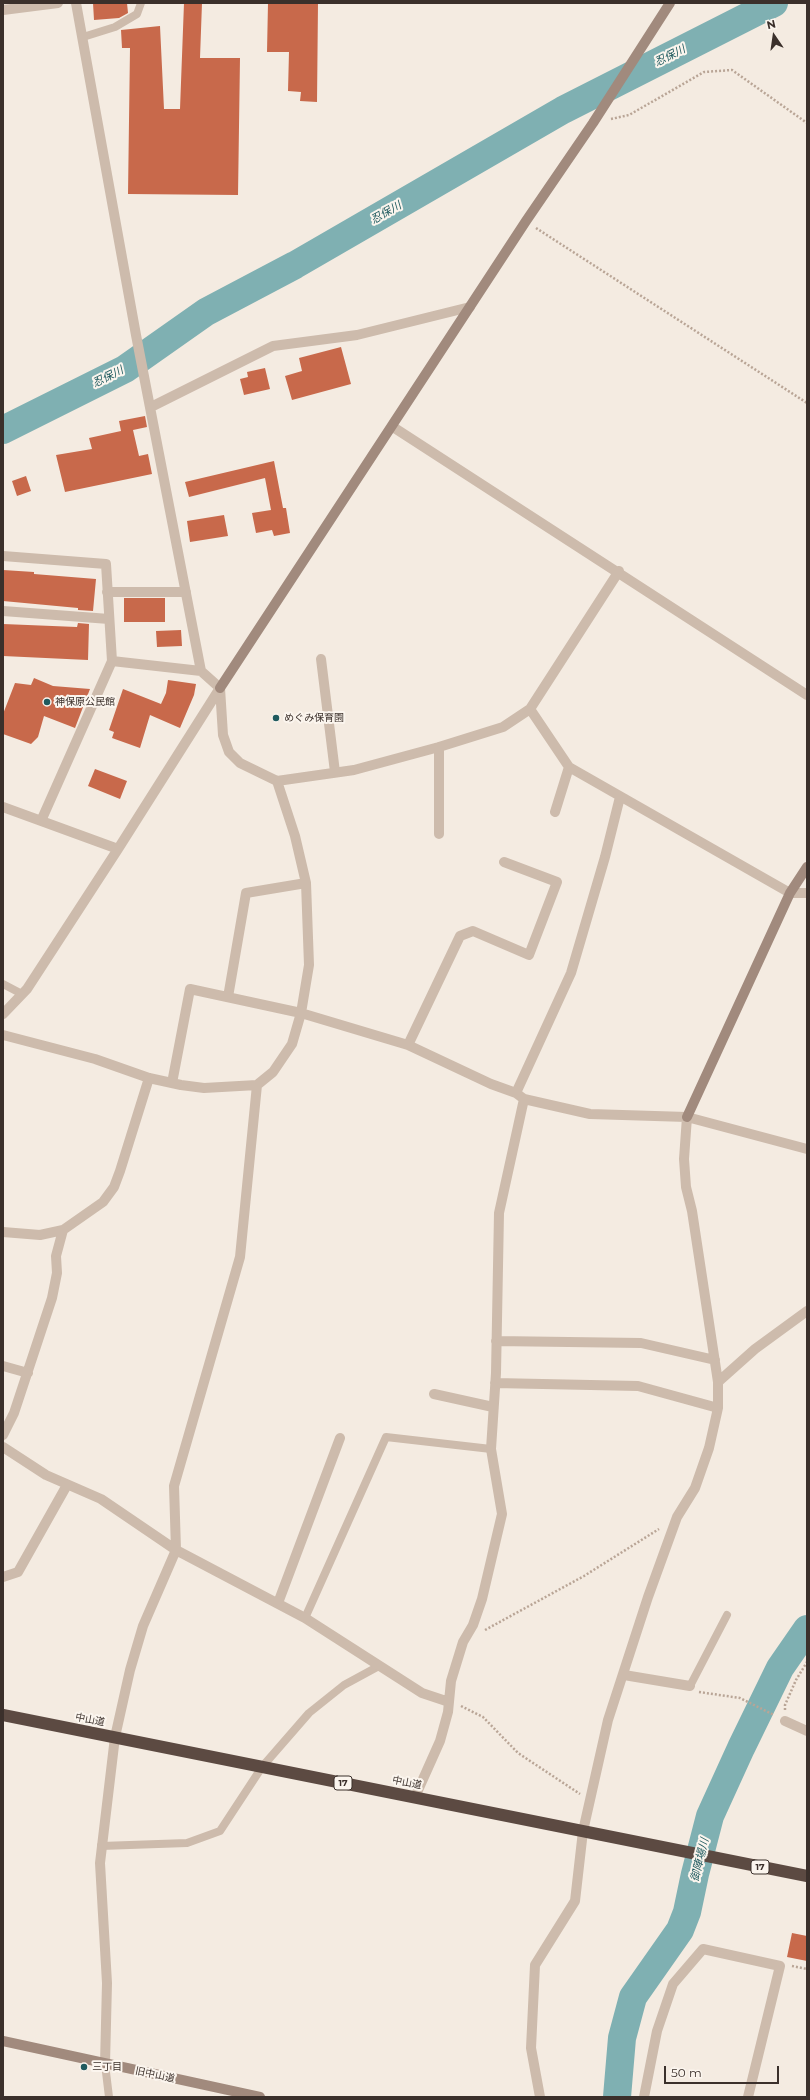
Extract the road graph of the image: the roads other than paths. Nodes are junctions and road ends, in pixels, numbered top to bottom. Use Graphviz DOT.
graph roads {
  1 [pos="58,3"];
  2 [pos="76,3"];
  3 [pos="141,3"];
  4 [pos="670,3"];
  5 [pos="3,10"];
  6 [pos="82,37"];
  7 [pos="470,306"];
  8 [pos="151,407"];
  9 [pos="393,427"];
  10 [pos="3,556"];
  11 [pos="619,571"];
  12 [pos="107,592"];
  13 [pos="186,592"];
  14 [pos="3,611"];
  15 [pos="109,619"];
  16 [pos="321,659"];
  17 [pos="112,661"];
  18 [pos="201,671"];
  19 [pos="220,688"];
  20 [pos="807,695"];
  21 [pos="530,709"];
  22 [pos="439,748"];
  23 [pos="570,767"];
  24 [pos="336,772"];
  25 [pos="277,781"];
  26 [pos="620,797"];
  27 [pos="3,808"];
  28 [pos="555,812"];
  29 [pos="40,821"];
  30 [pos="439,834"];
  31 [pos="118,850"];
  32 [pos="504,862"];
  33 [pos="807,867"];
  34 [pos="306,883"];
  35 [pos="790,893"];
  36 [pos="807,893"];
  37 [pos="3,984"];
  38 [pos="22,994"];
  39 [pos="228,997"];
  40 [pos="301,1013"];
  41 [pos="3,1014"];
  42 [pos="3,1035"];
  43 [pos="408,1045"];
  44 [pos="149,1078"];
  45 [pos="172,1082"];
  46 [pos="257,1085"];
  47 [pos="520,1096"];
  48 [pos="687,1117"];
  49 [pos="807,1149"];
  50 [pos="63,1230"];
  51 [pos="3,1232"];
  52 [pos="807,1311"];
  53 [pos="496,1341"];
  54 [pos="715,1360"];
  55 [pos="3,1366"];
  56 [pos="28,1373"];
  57 [pos="718,1382"];
  58 [pos="495,1383"];
  59 [pos="434,1394"];
  60 [pos="493,1407"];
  61 [pos="718,1408"];
  62 [pos="3,1435"];
  63 [pos="340,1438"];
  64 [pos="3,1446"];
  65 [pos="491,1449"];
  66 [pos="67,1485"];
  67 [pos="176,1550"];
  68 [pos="3,1577"];
  69 [pos="278,1603"];
  70 [pos="727,1615"];
  71 [pos="305,1618"];
  72 [pos="379,1666"];
  73 [pos="624,1675"];
  74 [pos="690,1686"];
  75 [pos="449,1702"];
  76 [pos="3,1715"];
  77 [pos="785,1721"];
  78 [pos="807,1731"];
  79 [pos="115,1737"];
  80 [pos="262,1767"];
  81 [pos="416,1797"];
  82 [pos="583,1831"];
  83 [pos="101,1846"];
  84 [pos="807,1876"];
  85 [pos="3,2041"];
  86 [pos="105,2064"];
  87 [pos="646,2096"];
  88 [pos="109,2097"];
  89 [pos="260,2097"];
  90 [pos="540,2097"];
  91 [pos="748,2097"];
  1 -- 5 [label="street"];
  2 -- 6 [label="street"];
  3 -- 6 [label="lane"];
  4 -- 7 [label="street"];
  6 -- 8 [label="street"];
  7 -- 8 [label="street"];
  7 -- 9 [label="street"];
  8 -- 13 [label="street"];
  9 -- 11 [label="street"];
  9 -- 19 [label="street"];
  10 -- 12 [label="street"];
  11 -- 20 [label="street"];
  11 -- 21 [label="street"];
  12 -- 13 [label="street"];
  12 -- 15 [label="street"];
  13 -- 18 [label="street"];
  14 -- 15 [label="street"];
  15 -- 17 [label="street"];
  16 -- 24 [label="street"];
  17 -- 18 [label="street"];
  17 -- 29 [label="street"];
  18 -- 19 [label="street"];
  19 -- 25 [label="street"];
  19 -- 31 [label="street"];
  21 -- 22 [label="street"];
  21 -- 23 [label="street"];
  22 -- 24 [label="street"];
  22 -- 30 [label="street"];
  23 -- 26 [label="street"];
  23 -- 28 [label="street"];
  24 -- 25 [label="street"];
  25 -- 34 [label="street"];
  26 -- 35 [label="street"];
  26 -- 47 [label="street"];
  27 -- 29 [label="street"];
  29 -- 31 [label="street"];
  31 -- 38 [label="street"];
  32 -- 43 [label="street"];
  33 -- 35 [label="street"];
  34 -- 39 [label="street"];
  34 -- 40 [label="street"];
  35 -- 36 [label="street"];
  35 -- 48 [label="street"];
  37 -- 38 [label="lane"];
  38 -- 41 [label="street"];
  39 -- 40 [label="street"];
  39 -- 45 [label="street"];
  40 -- 43 [label="street"];
  40 -- 46 [label="street"];
  42 -- 44 [label="street"];
  43 -- 47 [label="street"];
  44 -- 45 [label="street"];
  44 -- 50 [label="street"];
  45 -- 46 [label="street"];
  46 -- 67 [label="street"];
  47 -- 48 [label="street"];
  47 -- 53 [label="street"];
  48 -- 49 [label="street"];
  48 -- 54 [label="street"];
  50 -- 51 [label="street"];
  50 -- 56 [label="street"];
  52 -- 57 [label="street"];
  53 -- 54 [label="street"];
  53 -- 58 [label="street"];
  54 -- 57 [label="street"];
  55 -- 56 [label="street"];
  56 -- 62 [label="street"];
  57 -- 61 [label="street"];
  58 -- 60 [label="street"];
  58 -- 61 [label="street"];
  59 -- 60 [label="street"];
  60 -- 65 [label="street"];
  61 -- 73 [label="street"];
  63 -- 69 [label="street"];
  64 -- 66 [label="street"];
  65 -- 71 [label="lane"];
  65 -- 75 [label="street"];
  66 -- 67 [label="street"];
  66 -- 68 [label="street"];
  67 -- 69 [label="street"];
  67 -- 79 [label="street"];
  69 -- 71 [label="street"];
  70 -- 74 [label="lane"];
  71 -- 72 [label="street"];
  72 -- 75 [label="street"];
  72 -- 80 [label="lane"];
  73 -- 74 [label="street"];
  73 -- 82 [label="street"];
  75 -- 81 [label="street"];
  76 -- 79 [label="highway, 中山道 / 17"];
  77 -- 78 [label="street"];
  79 -- 80 [label="highway, 中山道 / 17"];
  79 -- 83 [label="street"];
  80 -- 81 [label="highway, 中山道 / 17"];
  80 -- 83 [label="lane"];
  81 -- 82 [label="highway, 中山道 / 17"];
  82 -- 84 [label="highway, 中山道 / 17"];
  82 -- 90 [label="street"];
  83 -- 86 [label="street"];
  85 -- 86 [label="street, 旧中山道"];
  86 -- 88 [label="lane"];
  86 -- 89 [label="street, 旧中山道"];
  87 -- 91 [label="street"];
}
